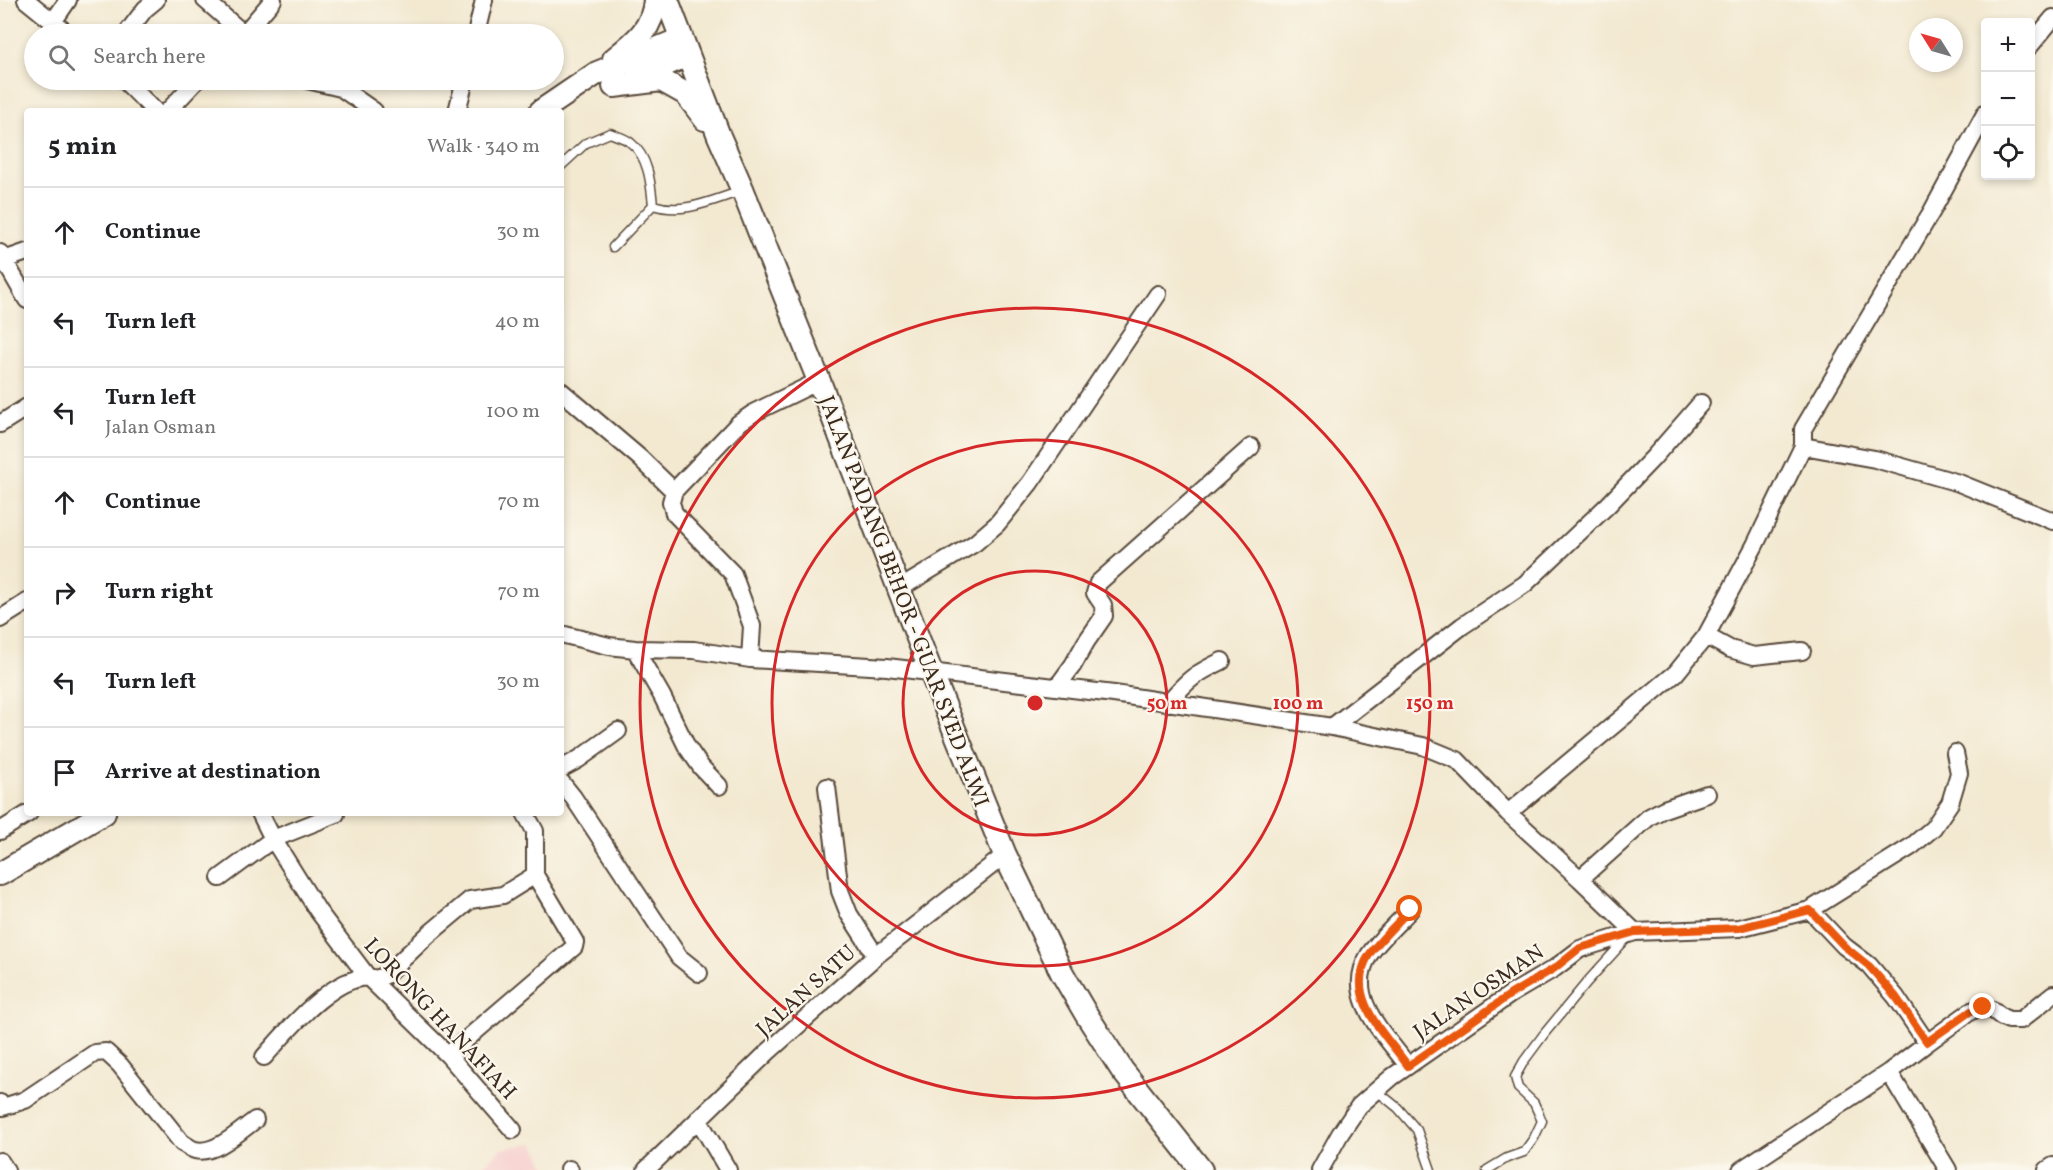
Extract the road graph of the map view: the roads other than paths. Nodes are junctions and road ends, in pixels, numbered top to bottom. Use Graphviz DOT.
graph roads {
  1 [pos="26,0"];
  2 [pos="68,0"];
  3 [pos="156,0"];
  4 [pos="205,0"];
  5 [pos="273,0"];
  6 [pos="484,0"];
  7 [pos="655,0"];
  8 [pos="667,0"];
  9 [pos="2053,18"];
  10 [pos="53,22"];
  11 [pos="56,24"];
  12 [pos="134,24"];
  13 [pos="233,24"];
  14 [pos="253,24"];
  15 [pos="478,24"];
  16 [pos="2035,41"];
  17 [pos="684,47"];
  18 [pos="605,79"];
  19 [pos="134,90"];
  20 [pos="188,90"];
  21 [pos="344,90"];
  22 [pos="462,90"];
  23 [pos="152,108"];
  24 [pos="171,108"];
  25 [pos="370,108"];
  26 [pos="458,108"];
  27 [pos="546,108"];
  28 [pos="1981,121"];
  29 [pos="719,136"];
  30 [pos="564,163"];
  31 [pos="743,191"];
  32 [pos="653,205"];
  33 [pos="613,247"];
  34 [pos="24,253"];
  35 [pos="2,257"];
  36 [pos="1158,294"];
  37 [pos="24,295"];
  38 [pos="819,381"];
  39 [pos="564,393"];
  40 [pos="1701,403"];
  41 [pos="24,409"];
  42 [pos="0,424"];
  43 [pos="1803,446"];
  44 [pos="1251,447"];
  45 [pos="674,491"];
  46 [pos="2053,521"];
  47 [pos="899,589"];
  48 [pos="24,604"];
  49 [pos="0,619"];
  50 [pos="564,635"];
  51 [pos="1707,636"];
  52 [pos="635,649"];
  53 [pos="1802,651"];
  54 [pos="750,659"];
  55 [pos="1222,661"];
  56 [pos="931,672"];
  57 [pos="1057,687"];
  58 [pos="1168,703"];
  59 [pos="1332,727"];
  60 [pos="618,731"];
  61 [pos="1955,753"];
  62 [pos="564,767"];
  63 [pos="564,786"];
  64 [pos="719,786"];
  65 [pos="827,787"];
  66 [pos="1707,794"];
  67 [pos="1508,813"];
  68 [pos="24,816"];
  69 [pos="99,816"];
  70 [pos="262,816"];
  71 [pos="331,816"];
  72 [pos="527,816"];
  73 [pos="0,831"];
  74 [pos="273,839"];
  75 [pos="1005,855"];
  76 [pos="0,874"];
  77 [pos="535,875"];
  78 [pos="220,878"];
  79 [pos="1580,879"];
  80 [pos="1410,909"];
  81 [pos="1810,910"];
  82 [pos="1635,932"];
  83 [pos="876,956"];
  84 [pos="699,973"];
  85 [pos="367,976"];
  86 [pos="2053,994"];
  87 [pos="1927,1042"];
  88 [pos="448,1055"];
  89 [pos="264,1057"];
  90 [pos="1408,1066"];
  91 [pos="1889,1072"];
  92 [pos="1377,1091"];
  93 [pos="1,1108"];
  94 [pos="698,1119"];
  95 [pos="255,1120"];
  96 [pos="513,1130"];
  97 [pos="0,1161"];
  98 [pos="2053,1166"];
  99 [pos="1751,1167"];
  100 [pos="6,1170"];
  101 [pos="645,1170"];
  102 [pos="728,1170"];
  103 [pos="1202,1170"];
  104 [pos="1320,1170"];
  105 [pos="1431,1170"];
  106 [pos="1487,1170"];
  107 [pos="1948,1170"];
  108 [pos="2047,1170"];
  1 -- 10 [label="street"];
  2 -- 10 [label="street"];
  3 -- 12 [label="street"];
  4 -- 13 [label="street"];
  5 -- 14 [label="street"];
  6 -- 15 [label="street"];
  7 -- 18 [label="main road"];
  8 -- 17 [label="main road, JALAN PADANG BEHOR - GUAR SYED ALWI"];
  9 -- 16 [label="street"];
  10 -- 11 [label="street"];
  17 -- 18 [label="main road"];
  17 -- 29 [label="main road, JALAN PADANG BEHOR - GUAR SYED ALWI"];
  18 -- 27 [label="main road"];
  18 -- 29 [label="main road"];
  19 -- 23 [label="street"];
  20 -- 24 [label="street"];
  21 -- 25 [label="street"];
  22 -- 26 [label="street"];
  28 -- 43 [label="street"];
  29 -- 31 [label="main road, JALAN PADANG BEHOR - GUAR SYED ALWI"];
  30 -- 32 [label="lane"];
  31 -- 32 [label="lane"];
  31 -- 38 [label="main road, JALAN PADANG BEHOR - GUAR SYED ALWI"];
  32 -- 33 [label="lane"];
  34 -- 35 [label="street"];
  35 -- 37 [label="street"];
  36 -- 47 [label="street"];
  38 -- 45 [label="street"];
  38 -- 47 [label="main road, JALAN PADANG BEHOR - GUAR SYED ALWI"];
  39 -- 45 [label="street"];
  40 -- 59 [label="street"];
  41 -- 42 [label="street"];
  43 -- 46 [label="street"];
  43 -- 51 [label="street"];
  44 -- 57 [label="street"];
  45 -- 54 [label="street"];
  47 -- 56 [label="main road, JALAN PADANG BEHOR - GUAR SYED ALWI"];
  48 -- 49 [label="street"];
  50 -- 52 [label="street"];
  51 -- 53 [label="street"];
  51 -- 67 [label="street"];
  52 -- 54 [label="street"];
  52 -- 64 [label="street"];
  54 -- 56 [label="street"];
  55 -- 58 [label="street"];
  56 -- 57 [label="street"];
  56 -- 75 [label="main road, JALAN PADANG BEHOR - GUAR SYED ALWI"];
  57 -- 58 [label="street"];
  58 -- 59 [label="street"];
  59 -- 67 [label="street"];
  60 -- 62 [label="street"];
  61 -- 81 [label="street, JALAN OSMAN"];
  63 -- 84 [label="street"];
  65 -- 83 [label="street"];
  66 -- 79 [label="street"];
  67 -- 79 [label="street"];
  68 -- 73 [label="street"];
  69 -- 76 [label="main road"];
  70 -- 74 [label="street, LORONG HANAFIAH"];
  71 -- 74 [label="street"];
  72 -- 77 [label="street"];
  74 -- 78 [label="street"];
  74 -- 85 [label="street, LORONG HANAFIAH"];
  75 -- 83 [label="street, JALAN SATU"];
  75 -- 103 [label="main road, JALAN PADANG BEHOR - GUAR SYED ALWI"];
  77 -- 85 [label="street"];
  77 -- 88 [label="street"];
  79 -- 82 [label="street"];
  80 -- 90 [label="street"];
  81 -- 82 [label="street, JALAN OSMAN"];
  81 -- 87 [label="street"];
  82 -- 90 [label="street, JALAN OSMAN"];
  82 -- 106 [label="lane"];
  83 -- 94 [label="street, JALAN SATU"];
  85 -- 88 [label="street, LORONG HANAFIAH"];
  85 -- 89 [label="street"];
  86 -- 87 [label="street"];
  87 -- 91 [label="street"];
  88 -- 96 [label="street, LORONG HANAFIAH"];
  90 -- 92 [label="street, JALAN OSMAN"];
  91 -- 99 [label="street"];
  91 -- 107 [label="street"];
  92 -- 104 [label="street, JALAN OSMAN"];
  92 -- 105 [label="lane"];
  93 -- 95 [label="street"];
  94 -- 101 [label="street, JALAN SATU"];
  94 -- 102 [label="street"];
  97 -- 100 [label="street"];
  98 -- 108 [label="street"];
}
